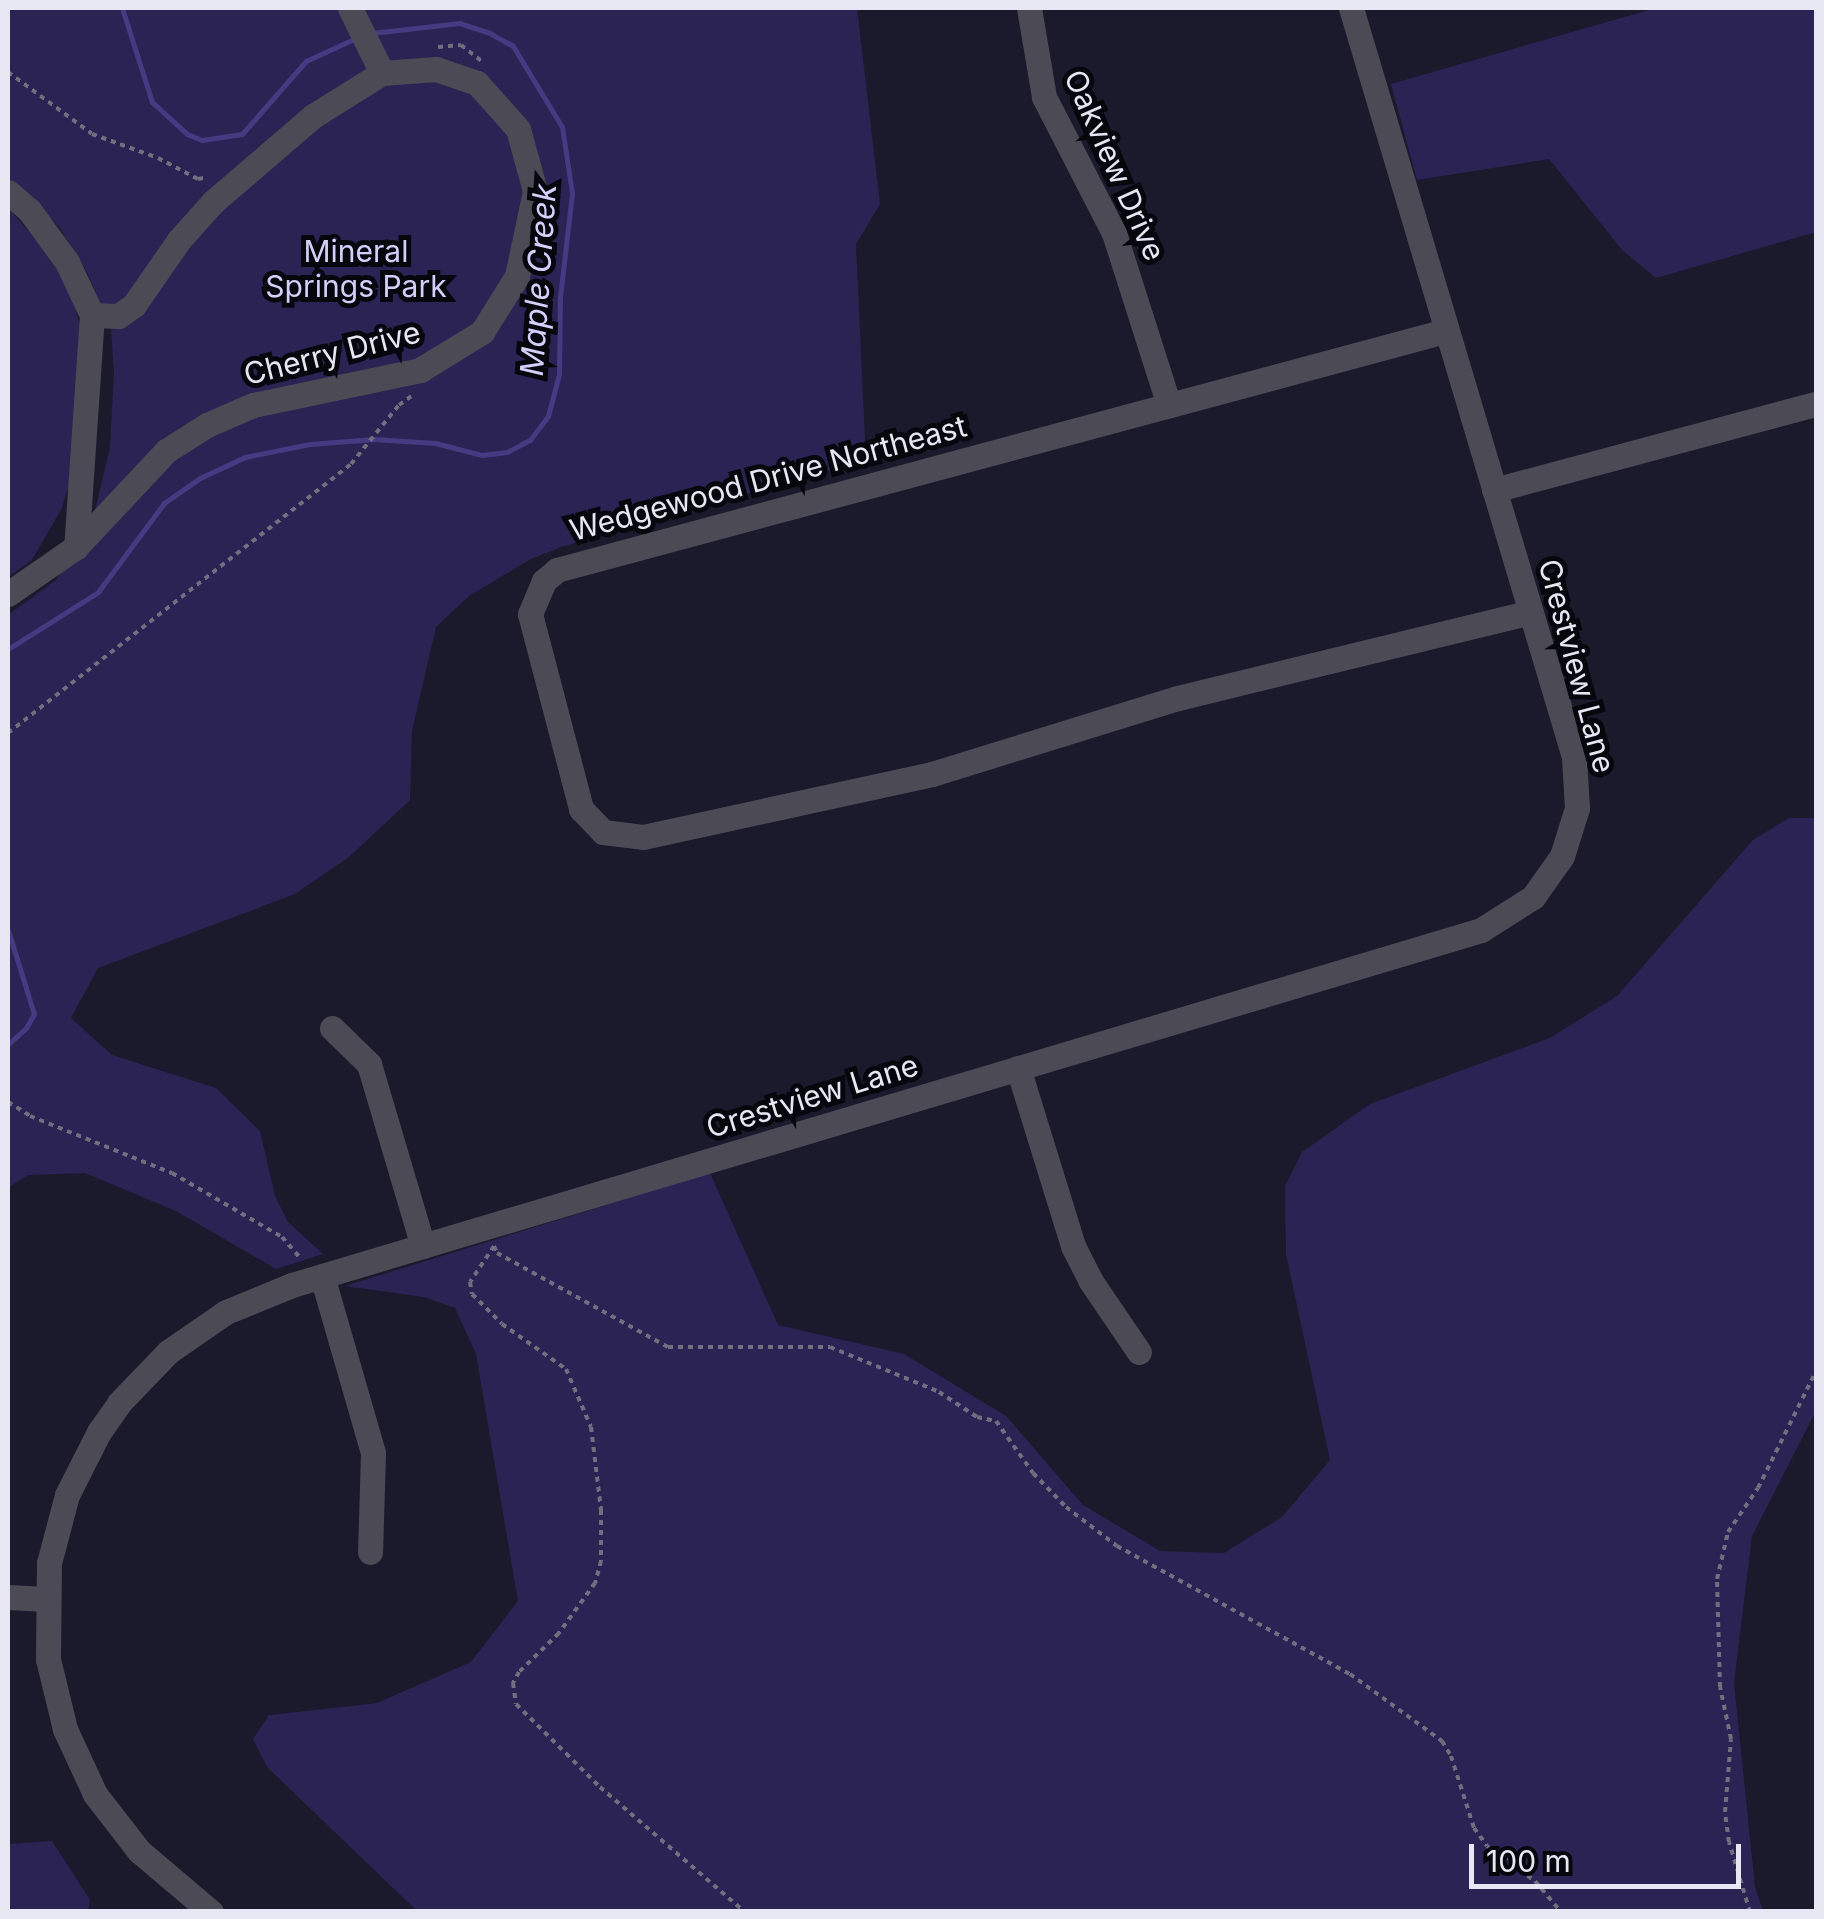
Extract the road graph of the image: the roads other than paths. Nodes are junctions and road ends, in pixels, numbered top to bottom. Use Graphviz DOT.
graph roads {
  1 [pos="1029,8"];
  2 [pos="1351,8"];
  3 [pos="352,9"];
  4 [pos="378,64"];
  5 [pos="8,192"];
  6 [pos="92,315"];
  7 [pos="1445,331"];
  8 [pos="1816,404"];
  9 [pos="1168,405"];
  10 [pos="1494,490"];
  11 [pos="76,547"];
  12 [pos="8,594"];
  13 [pos="1530,612"];
  14 [pos="332,1028"];
  15 [pos="1018,1068"];
  16 [pos="422,1246"];
  17 [pos="314,1270"];
  18 [pos="1139,1352"];
  19 [pos="370,1552"];
  20 [pos="8,1596"];
  21 [pos="46,1598"];
  22 [pos="211,1912"];
  1 -- 9 [label="street, Oakview Drive"];
  2 -- 7 [label="street, Crestview Lane"];
  3 -- 4 [label="street"];
  4 -- 6 [label="street, Cherry Drive"];
  4 -- 11 [label="street, Cherry Drive"];
  5 -- 6 [label="street"];
  6 -- 11 [label="street"];
  7 -- 9 [label="street, Wedgewood Drive Northeast"];
  7 -- 10 [label="street, Crestview Lane"];
  8 -- 10 [label="street"];
  9 -- 13 [label="street, Wedgewood Drive Northeast"];
  10 -- 13 [label="street, Crestview Lane"];
  11 -- 12 [label="street, Cherry Drive"];
  13 -- 15 [label="street, Crestview Lane"];
  14 -- 16 [label="street"];
  15 -- 16 [label="street, Crestview Lane"];
  15 -- 18 [label="street"];
  16 -- 17 [label="street, Crestview Lane"];
  17 -- 19 [label="street"];
  17 -- 21 [label="street, Crestview Lane"];
  20 -- 21 [label="street"];
  21 -- 22 [label="street, Crestview Lane"];
}
